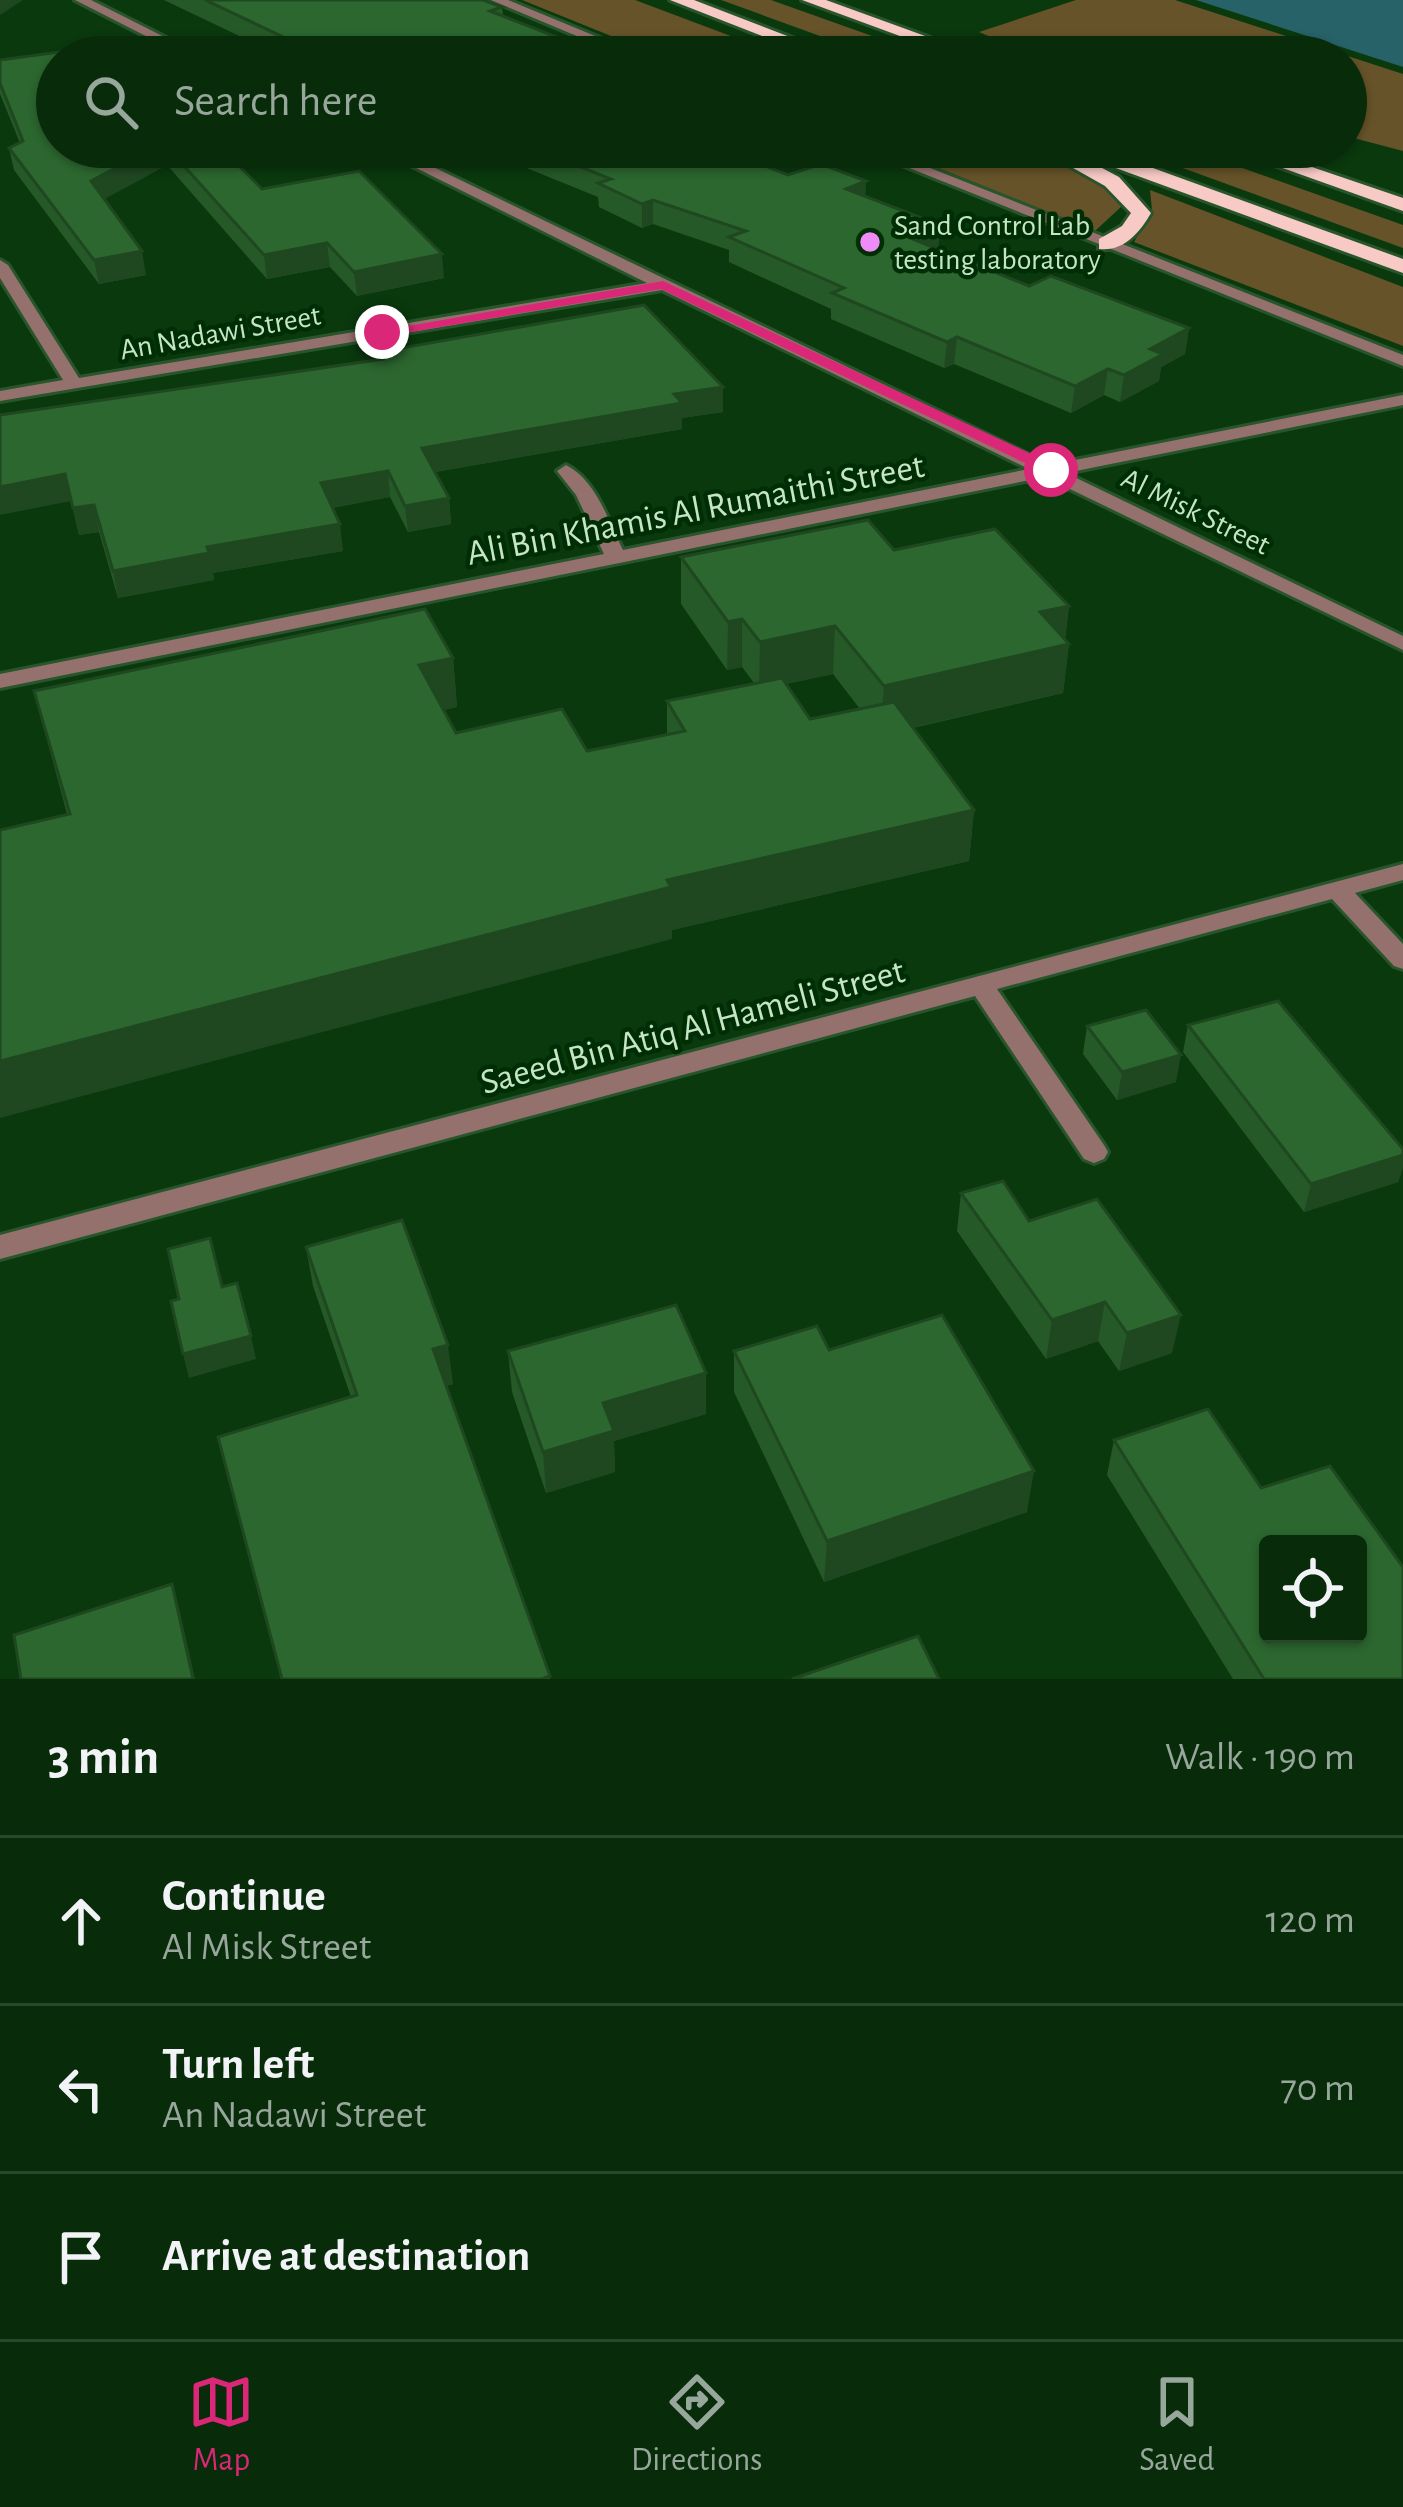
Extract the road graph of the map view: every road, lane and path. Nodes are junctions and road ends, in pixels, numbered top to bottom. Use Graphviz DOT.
graph roads {
  1 [pos="81,0"];
  2 [pos="497,0"];
  3 [pos="678,0"];
  4 [pos="810,0"];
  5 [pos="154,36"];
  6 [pos="587,36"];
  7 [pos="775,36"];
  8 [pos="914,36"];
  9 [pos="424,168"];
  10 [pos="917,168"];
  11 [pos="1086,168"];
  12 [pos="1135,168"];
  13 [pos="1295,168"];
  14 [pos="1403,205"];
  15 [pos="1107,244"];
  16 [pos="0,265"];
  17 [pos="1403,266"];
  18 [pos="663,285"];
  19 [pos="1403,362"];
  20 [pos="74,384"];
  21 [pos="0,396"];
  22 [pos="1403,400"];
  23 [pos="1051,470"];
  24 [pos="566,471"];
  25 [pos="616,557"];
  26 [pos="1403,644"];
  27 [pos="0,681"];
  28 [pos="1403,872"];
  29 [pos="1339,890"];
  30 [pos="1403,960"];
  31 [pos="981,985"];
  32 [pos="1094,1152"];
  33 [pos="0,1247"];
  1 -- 5 [label="street"];
  2 -- 6 [label="street"];
  3 -- 7 [label="highway"];
  4 -- 8 [label="highway"];
  9 -- 18 [label="street, Al Misk Street"];
  10 -- 15 [label="street"];
  11 -- 15 [label="highway"];
  12 -- 17 [label="highway"];
  13 -- 14 [label="highway"];
  15 -- 19 [label="street"];
  16 -- 20 [label="street"];
  18 -- 20 [label="street, An Nadawi Street"];
  18 -- 23 [label="street, Al Misk Street"];
  20 -- 21 [label="street, An Nadawi Street"];
  22 -- 23 [label="street, Ali Bin Khamis Al Rumaithi Street"];
  23 -- 25 [label="street, Ali Bin Khamis Al Rumaithi Street"];
  23 -- 26 [label="street, Al Misk Street"];
  24 -- 25 [label="street"];
  25 -- 27 [label="street, Ali Bin Khamis Al Rumaithi Street"];
  28 -- 29 [label="street, Saeed Bin Atiq Al Hameli Street"];
  29 -- 30 [label="street"];
  29 -- 31 [label="street, Saeed Bin Atiq Al Hameli Street"];
  31 -- 32 [label="street"];
  31 -- 33 [label="street, Saeed Bin Atiq Al Hameli Street"];
}
